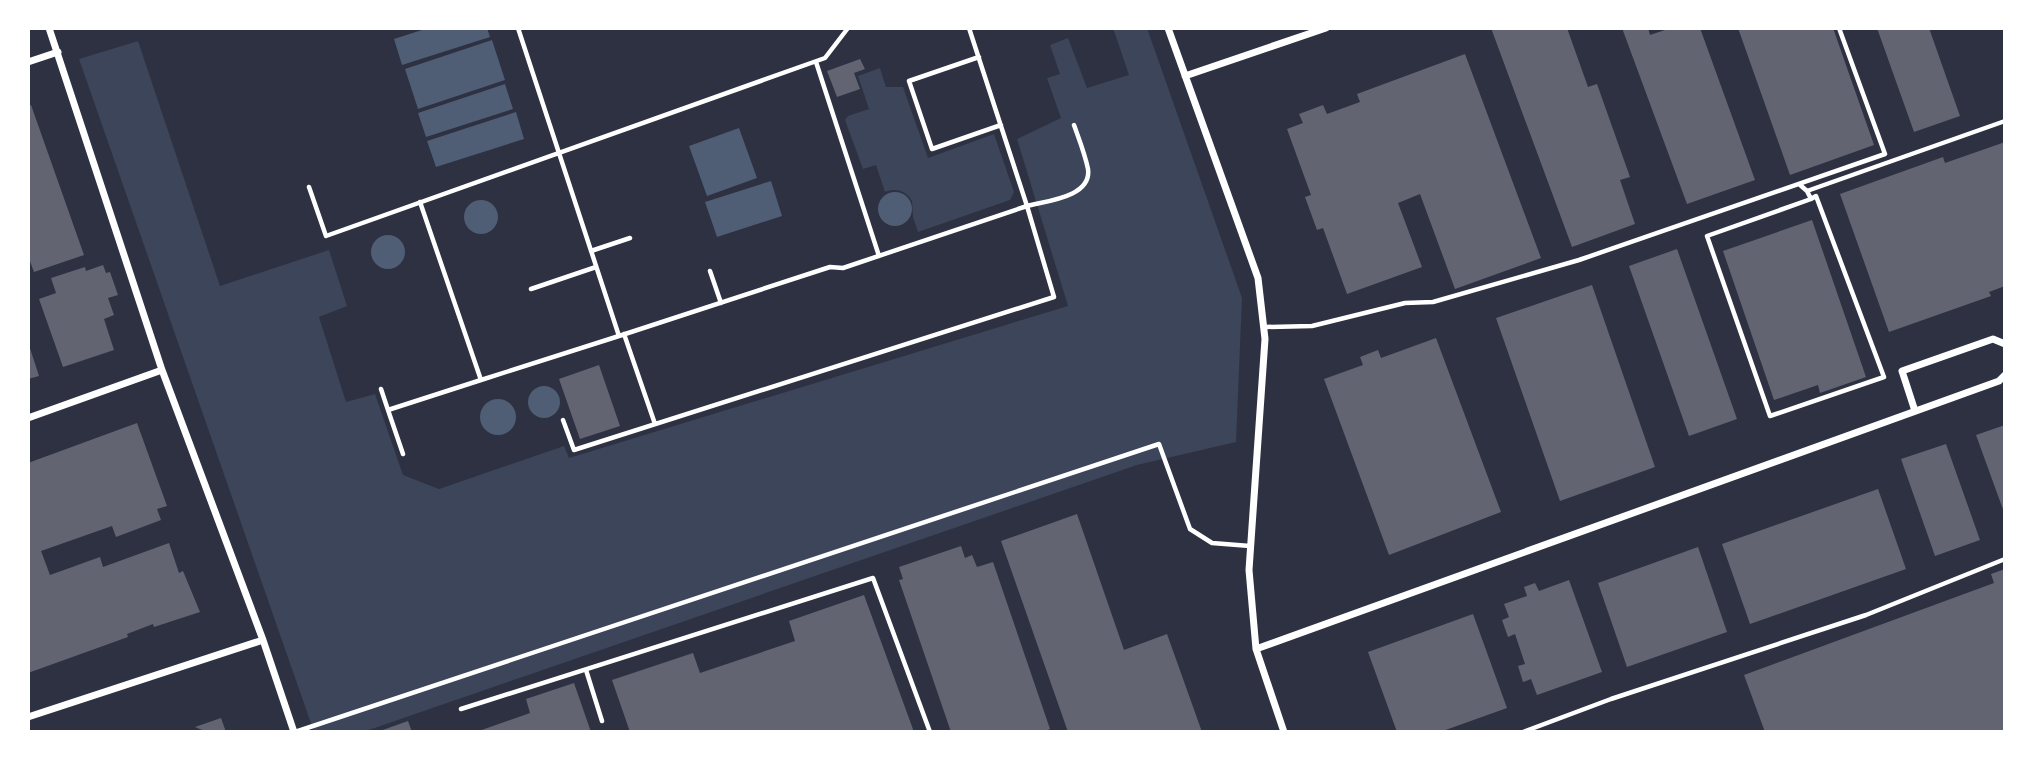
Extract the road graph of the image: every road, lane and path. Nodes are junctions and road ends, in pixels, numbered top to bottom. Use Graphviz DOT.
graph roads {
  1 [pos="49,28"];
  2 [pos="518,28"];
  3 [pos="848,28"];
  4 [pos="970,28"];
  5 [pos="1168,28"];
  6 [pos="1326,28"];
  7 [pos="1839,28"];
  8 [pos="58,52"];
  9 [pos="979,57"];
  10 [pos="28,62"];
  11 [pos="816,62"];
  12 [pos="1185,76"];
  13 [pos="2005,121"];
  14 [pos="1001,125"];
  15 [pos="1074,125"];
  16 [pos="559,153"];
  17 [pos="1799,184"];
  18 [pos="309,187"];
  19 [pos="1807,191"];
  20 [pos="1811,199"];
  21 [pos="420,202"];
  22 [pos="1027,206"];
  23 [pos="630,239"];
  24 [pos="591,251"];
  25 [pos="879,256"];
  26 [pos="596,267"];
  27 [pos="710,271"];
  28 [pos="531,289"];
  29 [pos="720,303"];
  30 [pos="1265,327"];
  31 [pos="621,335"];
  32 [pos="2005,344"];
  33 [pos="162,370"];
  34 [pos="2005,375"];
  35 [pos="481,380"];
  36 [pos="381,389"];
  37 [pos="388,410"];
  38 [pos="1914,411"];
  39 [pos="28,418"];
  40 [pos="563,420"];
  41 [pos="656,424"];
  42 [pos="403,454"];
  43 [pos="1251,546"];
  44 [pos="2005,559"];
  45 [pos="263,640"];
  46 [pos="1256,649"];
  47 [pos="586,670"];
  48 [pos="461,709"];
  49 [pos="28,718"];
  50 [pos="602,720"];
  51 [pos="295,732"];
  52 [pos="930,732"];
  53 [pos="1284,732"];
  54 [pos="1523,732"];
  1 -- 8 [label="street"];
  2 -- 16 [label="lane"];
  3 -- 11 [label="lane"];
  4 -- 9 [label="lane"];
  5 -- 12 [label="street"];
  6 -- 12 [label="street"];
  7 -- 17 [label="lane"];
  8 -- 10 [label="street"];
  8 -- 33 [label="street"];
  9 -- 14 [label="lane"];
  9 -- 14 [label="lane"];
  11 -- 16 [label="lane"];
  11 -- 25 [label="lane"];
  12 -- 30 [label="street"];
  13 -- 19 [label="lane"];
  14 -- 22 [label="lane"];
  15 -- 22 [label="lane"];
  16 -- 21 [label="lane"];
  16 -- 24 [label="lane"];
  17 -- 19 [label="lane"];
  17 -- 30 [label="lane"];
  18 -- 21 [label="lane"];
  19 -- 20 [label="lane"];
  20 -- 20 [label="lane"];
  21 -- 35 [label="lane"];
  22 -- 25 [label="lane"];
  22 -- 41 [label="lane"];
  23 -- 24 [label="lane"];
  24 -- 26 [label="lane"];
  25 -- 29 [label="lane"];
  26 -- 28 [label="lane"];
  26 -- 31 [label="lane"];
  27 -- 29 [label="lane"];
  29 -- 31 [label="lane"];
  30 -- 43 [label="street"];
  31 -- 35 [label="lane"];
  31 -- 41 [label="lane"];
  32 -- 38 [label="street"];
  33 -- 39 [label="street"];
  33 -- 45 [label="street"];
  34 -- 38 [label="street"];
  35 -- 37 [label="lane"];
  36 -- 37 [label="lane"];
  37 -- 42 [label="lane"];
  38 -- 46 [label="street"];
  40 -- 41 [label="lane"];
  43 -- 46 [label="street"];
  43 -- 51 [label="lane"];
  44 -- 54 [label="lane"];
  45 -- 49 [label="street"];
  45 -- 51 [label="street"];
  46 -- 53 [label="street"];
  47 -- 48 [label="lane"];
  47 -- 50 [label="lane"];
  47 -- 52 [label="lane"];
}
